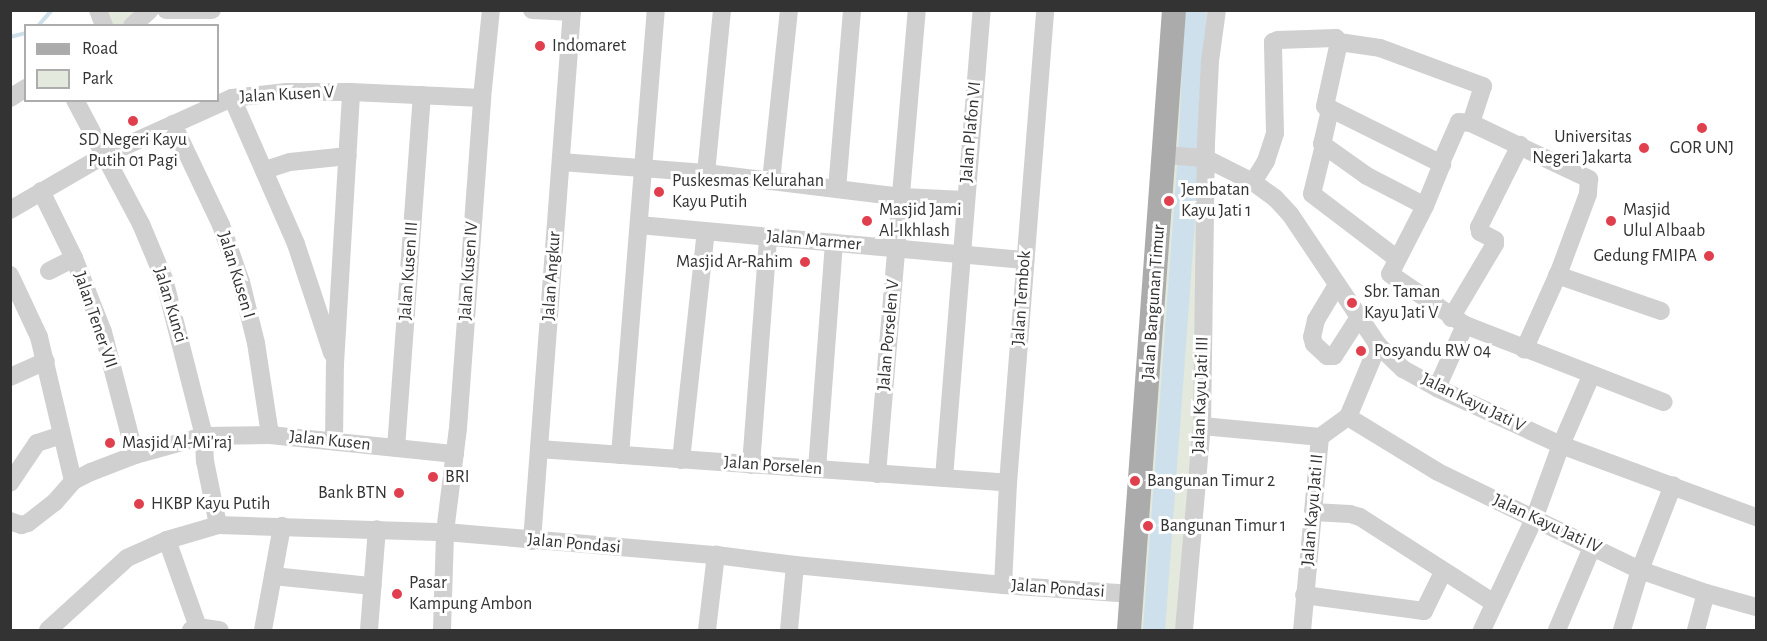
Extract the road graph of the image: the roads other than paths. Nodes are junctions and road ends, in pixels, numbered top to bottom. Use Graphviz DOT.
graph roads {
  1 [pos="150,10"];
  2 [pos="166,10"];
  3 [pos="212,10"];
  4 [pos="491,10"];
  5 [pos="532,10"];
  6 [pos="656,10"];
  7 [pos="723,10"];
  8 [pos="789,10"];
  9 [pos="852,10"];
  10 [pos="917,10"];
  11 [pos="982,10"];
  12 [pos="1044,10"];
  13 [pos="1174,10"];
  14 [pos="1217,10"];
  15 [pos="572,11"];
  16 [pos="134,24"];
  17 [pos="1339,42"];
  18 [pos="24,89"];
  19 [pos="351,92"];
  20 [pos="422,94"];
  21 [pos="10,98"];
  22 [pos="232,98"];
  23 [pos="482,98"];
  24 [pos="76,102"];
  25 [pos="1330,110"];
  26 [pos="1471,123"];
  27 [pos="173,124"];
  28 [pos="1324,145"];
  29 [pos="1520,145"];
  30 [pos="105,154"];
  31 [pos="1168,155"];
  32 [pos="348,156"];
  33 [pos="1204,158"];
  34 [pos="561,162"];
  35 [pos="1441,163"];
  36 [pos="644,168"];
  37 [pos="265,170"];
  38 [pos="706,173"];
  39 [pos="771,181"];
  40 [pos="1253,182"];
  41 [pos="837,189"];
  42 [pos="41,191"];
  43 [pos="902,197"];
  44 [pos="965,200"];
  45 [pos="1425,206"];
  46 [pos="10,210"];
  47 [pos="639,225"];
  48 [pos="706,231"];
  49 [pos="768,237"];
  50 [pos="834,243"];
  51 [pos="896,249"];
  52 [pos="961,255"];
  53 [pos="74,258"];
  54 [pos="1396,258"];
  55 [pos="1025,261"];
  56 [pos="49,271"];
  57 [pos="1557,275"];
  58 [pos="13,284"];
  59 [pos="1337,285"];
  60 [pos="1661,311"];
  61 [pos="1359,317"];
  62 [pos="1458,322"];
  63 [pos="1378,345"];
  64 [pos="1524,350"];
  65 [pos="46,361"];
  66 [pos="335,364"];
  67 [pos="1591,376"];
  68 [pos="10,377"];
  69 [pos="1437,388"];
  70 [pos="1664,402"];
  71 [pos="1348,417"];
  72 [pos="1202,426"];
  73 [pos="62,435"];
  74 [pos="270,435"];
  75 [pos="204,436"];
  76 [pos="1320,437"];
  77 [pos="334,441"];
  78 [pos="1561,445"];
  79 [pos="396,448"];
  80 [pos="539,449"];
  81 [pos="455,454"];
  82 [pos="135,455"];
  83 [pos="620,455"];
  84 [pos="681,459"];
  85 [pos="751,465"];
  86 [pos="817,469"];
  87 [pos="877,474"];
  88 [pos="944,478"];
  89 [pos="73,481"];
  90 [pos="10,483"];
  91 [pos="1008,483"];
  92 [pos="1673,485"];
  93 [pos="1313,512"];
  94 [pos="1756,517"];
  95 [pos="1534,519"];
  96 [pos="10,521"];
  97 [pos="218,525"];
  98 [pos="282,526"];
  99 [pos="377,529"];
  100 [pos="446,532"];
  101 [pos="167,540"];
  102 [pos="532,541"];
  103 [pos="1593,545"];
  104 [pos="716,555"];
  105 [pos="795,565"];
  106 [pos="1640,570"];
  107 [pos="1443,572"];
  108 [pos="273,576"];
  109 [pos="1004,585"];
  110 [pos="372,586"];
  111 [pos="1706,593"];
  112 [pos="1132,594"];
  113 [pos="1304,595"];
  114 [pos="1494,603"];
  115 [pos="1756,607"];
  116 [pos="195,628"];
  117 [pos="48,630"];
  118 [pos="220,630"];
  119 [pos="263,630"];
  120 [pos="369,630"];
  121 [pos="442,630"];
  122 [pos="707,630"];
  123 [pos="789,630"];
  124 [pos="1129,630"];
  125 [pos="1184,630"];
  126 [pos="1302,630"];
  127 [pos="1482,630"];
  128 [pos="1557,630"];
  129 [pos="1622,630"];
  130 [pos="1696,630"];
  1 -- 16 [label="street"];
  2 -- 3 [label="street"];
  4 -- 23 [label="street, Jalan Kusen IV"];
  5 -- 15 [label="street"];
  6 -- 36 [label="street"];
  7 -- 38 [label="street"];
  8 -- 39 [label="street"];
  9 -- 41 [label="street"];
  10 -- 43 [label="street, Jalan Porselen V"];
  11 -- 44 [label="street, Jalan Plafon VI"];
  12 -- 55 [label="street, Jalan Tembok"];
  13 -- 31 [label="main road, Jalan Bangunan Timur"];
  14 -- 33 [label="street, Jalan Kayu Jati III"];
  15 -- 34 [label="street, Jalan Angkur"];
  17 -- 25 [label="street"];
  17 -- 26 [label="street"];
  17 -- 40 [label="street"];
  18 -- 21 [label="street"];
  19 -- 20 [label="street, Jalan Kusen V"];
  19 -- 22 [label="street, Jalan Kusen V"];
  19 -- 32 [label="street"];
  20 -- 23 [label="street, Jalan Kusen V"];
  20 -- 79 [label="street, Jalan Kusen III"];
  22 -- 27 [label="street, Jalan Kusen V"];
  22 -- 37 [label="street"];
  23 -- 81 [label="street, Jalan Kusen IV"];
  24 -- 30 [label="street, Jalan Kunci"];
  25 -- 28 [label="street"];
  25 -- 35 [label="street"];
  26 -- 29 [label="street"];
  26 -- 35 [label="street"];
  27 -- 30 [label="street, Jalan Kusen V"];
  27 -- 74 [label="street, Jalan Kusen I"];
  28 -- 45 [label="street"];
  28 -- 54 [label="street"];
  29 -- 57 [label="street"];
  29 -- 62 [label="street"];
  30 -- 42 [label="street, Jalan Kusen V"];
  30 -- 75 [label="street, Jalan Kunci"];
  31 -- 33 [label="street, Jalan Kayu Jati V"];
  31 -- 112 [label="main road, Jalan Bangunan Timur"];
  32 -- 37 [label="street"];
  32 -- 66 [label="street"];
  33 -- 40 [label="street, Jalan Kayu Jati V"];
  33 -- 72 [label="street, Jalan Kayu Jati III"];
  34 -- 36 [label="street"];
  34 -- 80 [label="street, Jalan Angkur"];
  35 -- 45 [label="street"];
  36 -- 38 [label="street"];
  36 -- 47 [label="street"];
  37 -- 66 [label="street"];
  38 -- 39 [label="street"];
  39 -- 41 [label="street"];
  40 -- 59 [label="street, Jalan Kayu Jati V"];
  41 -- 43 [label="street"];
  42 -- 46 [label="street, Jalan Kusen V"];
  42 -- 53 [label="street, Jalan Tener VII"];
  43 -- 44 [label="street"];
  43 -- 51 [label="street, Jalan Porselen V"];
  44 -- 52 [label="street, Jalan Plafon VI"];
  45 -- 54 [label="street"];
  47 -- 48 [label="street, Jalan Marmer"];
  47 -- 83 [label="street"];
  48 -- 49 [label="street, Jalan Marmer"];
  48 -- 84 [label="street"];
  49 -- 50 [label="street, Jalan Marmer"];
  49 -- 85 [label="street"];
  50 -- 51 [label="street, Jalan Marmer"];
  50 -- 86 [label="street"];
  51 -- 52 [label="street, Jalan Marmer"];
  51 -- 87 [label="street, Jalan Porselen V"];
  52 -- 55 [label="street, Jalan Marmer"];
  52 -- 88 [label="street, Jalan Plafon VI"];
  53 -- 56 [label="street"];
  53 -- 82 [label="street, Jalan Tener VII"];
  54 -- 62 [label="street"];
  55 -- 91 [label="street, Jalan Tembok"];
  57 -- 60 [label="street"];
  57 -- 64 [label="street"];
  58 -- 65 [label="street"];
  59 -- 61 [label="street, Jalan Kayu Jati V"];
  59 -- 61 [label="street"];
  61 -- 63 [label="street, Jalan Kayu Jati V"];
  62 -- 64 [label="street"];
  62 -- 69 [label="street"];
  63 -- 69 [label="street, Jalan Kayu Jati V"];
  63 -- 71 [label="street"];
  64 -- 67 [label="street"];
  65 -- 68 [label="street"];
  65 -- 73 [label="street"];
  66 -- 77 [label="street"];
  67 -- 70 [label="street"];
  67 -- 78 [label="street"];
  69 -- 78 [label="street, Jalan Kayu Jati V"];
  71 -- 76 [label="street"];
  71 -- 95 [label="street, Jalan Kayu Jati IV"];
  72 -- 76 [label="street, Jalan Kayu Jati II"];
  72 -- 125 [label="street, Jalan Kayu Jati III"];
  73 -- 89 [label="street"];
  73 -- 90 [label="street"];
  74 -- 75 [label="street, Jalan Kusen"];
  74 -- 77 [label="street, Jalan Kusen"];
  75 -- 82 [label="street, Jalan Kusen"];
  75 -- 97 [label="street, Jalan Kunci"];
  76 -- 93 [label="street, Jalan Kayu Jati II"];
  77 -- 79 [label="street, Jalan Kusen"];
  78 -- 92 [label="street, Jalan Kayu Jati V"];
  78 -- 95 [label="street"];
  79 -- 81 [label="street, Jalan Kusen"];
  80 -- 83 [label="street, Jalan Porselen"];
  80 -- 102 [label="street, Jalan Angkur"];
  81 -- 100 [label="street, Jalan Kusen IV"];
  82 -- 89 [label="street, Jalan Kusen"];
  83 -- 84 [label="street, Jalan Porselen"];
  84 -- 85 [label="street, Jalan Porselen"];
  85 -- 86 [label="street, Jalan Porselen"];
  86 -- 87 [label="street, Jalan Porselen"];
  87 -- 88 [label="street, Jalan Porselen"];
  88 -- 91 [label="street, Jalan Porselen"];
  89 -- 96 [label="street"];
  91 -- 109 [label="street, Jalan Tembok"];
  92 -- 94 [label="street, Jalan Kayu Jati V"];
  92 -- 106 [label="street"];
  93 -- 107 [label="street"];
  93 -- 113 [label="street, Jalan Kayu Jati II"];
  95 -- 103 [label="street, Jalan Kayu Jati IV"];
  95 -- 114 [label="street"];
  97 -- 98 [label="street, Jalan Pondasi"];
  97 -- 101 [label="street, Jalan Pondasi"];
  98 -- 99 [label="street, Jalan Pondasi"];
  98 -- 108 [label="street"];
  99 -- 100 [label="street, Jalan Pondasi"];
  99 -- 110 [label="street"];
  100 -- 102 [label="street, Jalan Pondasi"];
  100 -- 121 [label="street, Jalan Kusen IV"];
  101 -- 116 [label="street"];
  101 -- 117 [label="street, Jalan Pondasi"];
  102 -- 104 [label="street, Jalan Pondasi"];
  103 -- 106 [label="street, Jalan Kayu Jati IV"];
  103 -- 128 [label="street"];
  104 -- 105 [label="street, Jalan Pondasi"];
  104 -- 122 [label="street"];
  105 -- 109 [label="street, Jalan Pondasi"];
  105 -- 123 [label="street"];
  106 -- 111 [label="street, Jalan Kayu Jati IV"];
  106 -- 129 [label="street"];
  107 -- 113 [label="street"];
  107 -- 114 [label="street"];
  108 -- 110 [label="street"];
  108 -- 119 [label="street"];
  109 -- 112 [label="street, Jalan Pondasi"];
  110 -- 120 [label="street"];
  111 -- 115 [label="street, Jalan Kayu Jati IV"];
  111 -- 130 [label="street"];
  112 -- 124 [label="main road, Jalan Bangunan Timur"];
  113 -- 126 [label="street, Jalan Kayu Jati II"];
  114 -- 127 [label="street"];
  116 -- 118 [label="street"];
}
